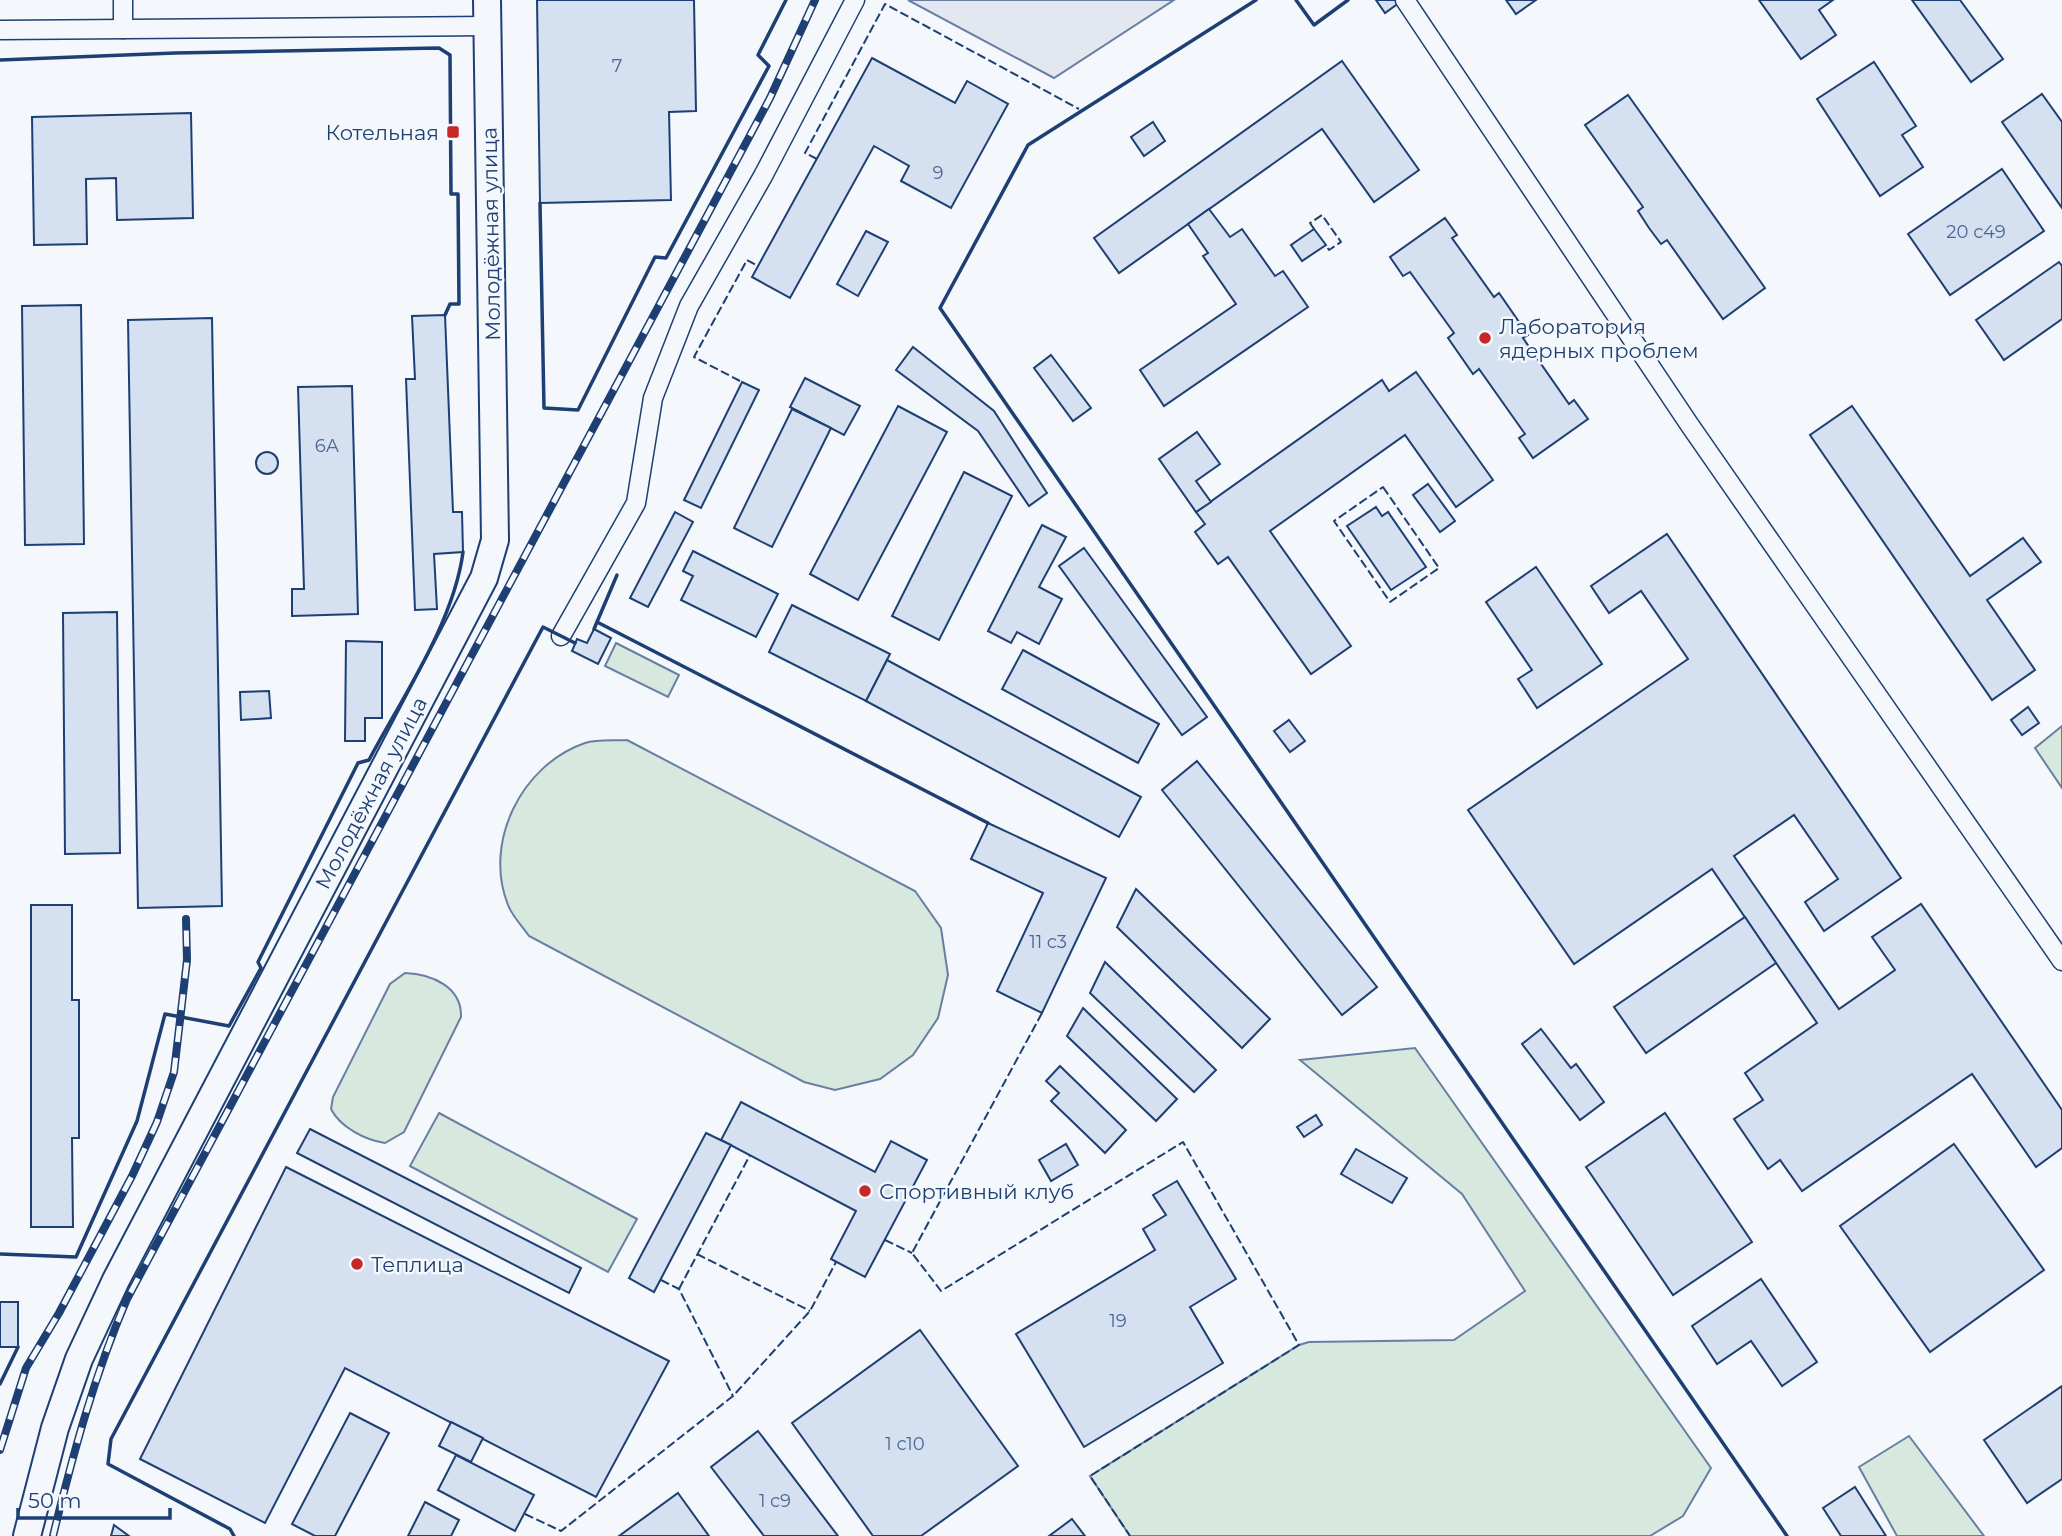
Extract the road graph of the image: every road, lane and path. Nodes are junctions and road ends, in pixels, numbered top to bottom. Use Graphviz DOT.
graph roads {
  1 [pos="123,0"];
  2 [pos="855,0"];
  3 [pos="1405,0"];
  4 [pos="487,13"];
  5 [pos="123,29"];
  6 [pos="0,30"];
  7 [pos="561,636"];
  8 [pos="2062,961"];
  9 [pos="27,1536"];
  1 -- 5 [label="street"];
  2 -- 7 [label="street"];
  3 -- 8 [label="street"];
  4 -- 5 [label="street"];
  4 -- 9 [label="main road, Молодёжная улица"];
  5 -- 6 [label="street"];
}
